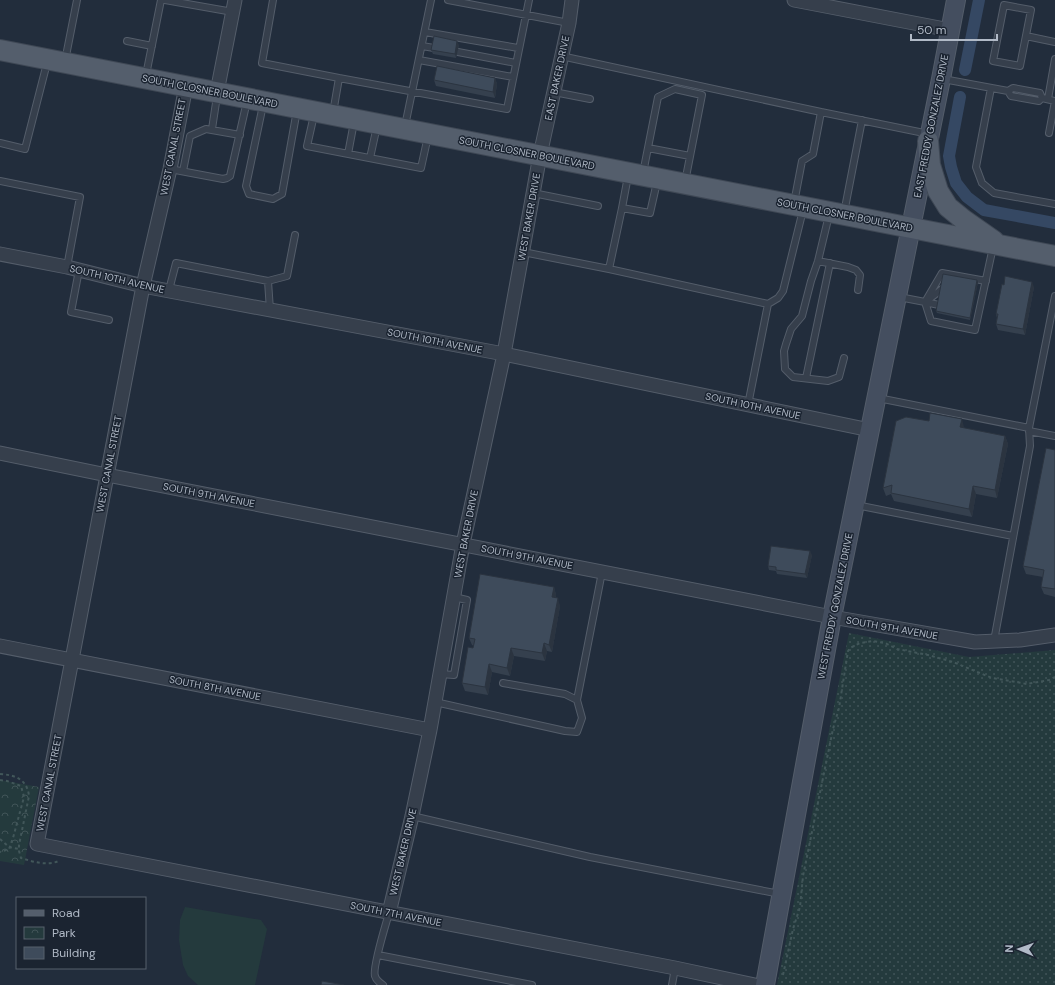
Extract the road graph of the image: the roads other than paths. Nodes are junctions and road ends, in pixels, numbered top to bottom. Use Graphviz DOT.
graph roads {
  1 [pos="77,0"];
  2 [pos="161,0"];
  3 [pos="165,0"];
  4 [pos="273,0"];
  5 [pos="431,0"];
  6 [pos="448,0"];
  7 [pos="529,0"];
  8 [pos="572,0"];
  9 [pos="794,0"];
  10 [pos="956,0"];
  11 [pos="234,6"];
  12 [pos="526,15"];
  13 [pos="569,23"];
  14 [pos="950,30"];
  15 [pos="425,32"];
  16 [pos="1026,36"];
  17 [pos="127,41"];
  18 [pos="1055,42"];
  19 [pos="152,46"];
  20 [pos="422,46"];
  21 [pos="434,48"];
  22 [pos="518,48"];
  23 [pos="0,50"];
  24 [pos="458,52"];
  25 [pos="562,56"];
  26 [pos="1055,59"];
  27 [pos="419,60"];
  28 [pos="56,61"];
  29 [pos="516,63"];
  30 [pos="452,66"];
  31 [pos="450,74"];
  32 [pos="513,77"];
  33 [pos="146,78"];
  34 [pos="339,78"];
  35 [pos="941,79"];
  36 [pos="186,86"];
  37 [pos="991,88"];
  38 [pos="412,91"];
  39 [pos="217,92"];
  40 [pos="554,92"];
  41 [pos="590,99"];
  42 [pos="1045,99"];
  43 [pos="256,100"];
  44 [pos="1055,101"];
  45 [pos="315,111"];
  46 [pos="821,112"];
  47 [pos="354,119"];
  48 [pos="862,120"];
  49 [pos="377,124"];
  50 [pos="212,129"];
  51 [pos="404,129"];
  52 [pos="1049,133"];
  53 [pos="176,134"];
  54 [pos="428,134"];
  55 [pos="240,135"];
  56 [pos="190,136"];
  57 [pos="929,138"];
  58 [pos="0,143"];
  59 [pos="648,148"];
  60 [pos="348,154"];
  61 [pos="540,155"];
  62 [pos="690,156"];
  63 [pos="370,158"];
  64 [pos="170,169"];
  65 [pos="183,172"];
  66 [pos="643,175"];
  67 [pos="0,181"];
  68 [pos="684,184"];
  69 [pos="533,193"];
  70 [pos="1055,204"];
  71 [pos="598,206"];
  72 [pos="799,206"];
  73 [pos="622,208"];
  74 [pos="837,213"];
  75 [pos="911,228"];
  76 [pos="295,235"];
  77 [pos="998,245"];
  78 [pos="523,252"];
  79 [pos="0,254"];
  80 [pos="1055,256"];
  81 [pos="818,261"];
  82 [pos="830,264"];
  83 [pos="73,269"];
  84 [pos="609,269"];
  85 [pos="268,281"];
  86 [pos="986,282"];
  87 [pos="143,286"];
  88 [pos="942,289"];
  89 [pos="169,290"];
  90 [pos="858,290"];
  91 [pos="975,295"];
  92 [pos="897,296"];
  93 [pos="1055,296"];
  94 [pos="983,297"];
  95 [pos="925,302"];
  96 [pos="768,304"];
  97 [pos="939,305"];
  98 [pos="270,310"];
  99 [pos="972,312"];
  100 [pos="979,313"];
  101 [pos="108,320"];
  102 [pos="504,354"];
  103 [pos="844,358"];
  104 [pos="806,378"];
  105 [pos="877,398"];
  106 [pos="748,405"];
  107 [pos="870,430"];
  108 [pos="1029,430"];
  109 [pos="1055,436"];
  110 [pos="0,453"];
  111 [pos="106,475"];
  112 [pos="855,505"];
  113 [pos="1013,536"];
  114 [pos="463,544"];
  115 [pos="602,572"];
  116 [pos="832,617"];
  117 [pos="1055,635"];
  118 [pos="994,641"];
  119 [pos="0,646"];
  120 [pos="72,660"];
  121 [pos="503,683"];
  122 [pos="577,700"];
  123 [pos="435,702"];
  124 [pos="430,730"];
  125 [pos="412,816"];
  126 [pos="37,844"];
  127 [pos="782,894"];
  128 [pos="389,912"];
  129 [pos="378,955"];
  130 [pos="675,968"];
  131 [pos="383,985"];
  132 [pos="532,985"];
  133 [pos="672,985"];
  134 [pos="755,985"];
  135 [pos="765,985"];
  1 -- 28 [label="lane"];
  2 -- 19 [label="lane"];
  3 -- 11 [label="lane"];
  4 -- 34 [label="lane"];
  5 -- 15 [label="lane"];
  6 -- 12 [label="lane"];
  7 -- 12 [label="lane"];
  8 -- 13 [label="street, EAST BAKER DRIVE"];
  9 -- 14 [label="street"];
  10 -- 14 [label="main road, EAST FREDDY GONZALEZ DRIVE"];
  11 -- 39 [label="street"];
  12 -- 13 [label="lane"];
  12 -- 22 [label="lane"];
  13 -- 25 [label="street, EAST BAKER DRIVE"];
  14 -- 35 [label="main road, EAST FREDDY GONZALEZ DRIVE"];
  15 -- 20 [label="lane"];
  15 -- 22 [label="lane"];
  16 -- 16 [label="lane"];
  16 -- 18 [label="lane"];
  17 -- 19 [label="lane"];
  19 -- 33 [label="lane"];
  20 -- 21 [label="lane"];
  20 -- 27 [label="lane"];
  22 -- 29 [label="lane"];
  23 -- 28 [label="main road, SOUTH CLOSNER BOULEVARD"];
  24 -- 29 [label="lane"];
  25 -- 40 [label="street, EAST BAKER DRIVE"];
  25 -- 46 [label="lane"];
  26 -- 42 [label="lane"];
  27 -- 30 [label="lane"];
  27 -- 38 [label="lane"];
  28 -- 33 [label="main road, SOUTH CLOSNER BOULEVARD"];
  28 -- 58 [label="lane"];
  29 -- 32 [label="lane"];
  30 -- 31 [label="lane"];
  30 -- 32 [label="lane"];
  32 -- 38 [label="lane"];
  33 -- 36 [label="main road, SOUTH CLOSNER BOULEVARD"];
  34 -- 38 [label="lane"];
  34 -- 45 [label="lane"];
  35 -- 37 [label="lane"];
  35 -- 57 [label="main road, EAST FREDDY GONZALEZ DRIVE"];
  36 -- 39 [label="main road, SOUTH CLOSNER BOULEVARD"];
  36 -- 53 [label="street, WEST CANAL STREET"];
  37 -- 42 [label="lane"];
  37 -- 70 [label="lane"];
  38 -- 51 [label="lane"];
  39 -- 43 [label="main road, SOUTH CLOSNER BOULEVARD"];
  39 -- 50 [label="lane"];
  40 -- 41 [label="lane"];
  40 -- 61 [label="street, EAST BAKER DRIVE"];
  42 -- 44 [label="lane"];
  43 -- 45 [label="main road, SOUTH CLOSNER BOULEVARD"];
  43 -- 45 [label="lane"];
  43 -- 55 [label="lane"];
  44 -- 52 [label="lane"];
  45 -- 47 [label="main road, SOUTH CLOSNER BOULEVARD"];
  45 -- 60 [label="lane"];
  46 -- 48 [label="lane"];
  46 -- 72 [label="lane"];
  47 -- 49 [label="main road, SOUTH CLOSNER BOULEVARD"];
  47 -- 60 [label="lane"];
  48 -- 57 [label="lane"];
  48 -- 74 [label="lane"];
  49 -- 51 [label="main road, SOUTH CLOSNER BOULEVARD"];
  49 -- 63 [label="lane"];
  50 -- 55 [label="lane"];
  50 -- 56 [label="lane"];
  51 -- 54 [label="main road, SOUTH CLOSNER BOULEVARD"];
  53 -- 56 [label="lane"];
  53 -- 64 [label="street, WEST CANAL STREET"];
  54 -- 61 [label="main road, SOUTH CLOSNER BOULEVARD"];
  54 -- 63 [label="lane"];
  55 -- 65 [label="lane"];
  56 -- 65 [label="lane"];
  57 -- 75 [label="main road, EAST FREDDY GONZALEZ DRIVE"];
  57 -- 77 [label="main road"];
  59 -- 62 [label="lane"];
  59 -- 62 [label="lane"];
  59 -- 66 [label="lane"];
  60 -- 63 [label="lane"];
  61 -- 66 [label="main road, SOUTH CLOSNER BOULEVARD"];
  61 -- 69 [label="street, WEST BAKER DRIVE"];
  62 -- 68 [label="lane"];
  64 -- 65 [label="lane"];
  64 -- 87 [label="street, WEST CANAL STREET"];
  66 -- 68 [label="main road, SOUTH CLOSNER BOULEVARD"];
  66 -- 73 [label="lane"];
  66 -- 73 [label="lane"];
  67 -- 83 [label="lane"];
  68 -- 72 [label="main road, SOUTH CLOSNER BOULEVARD"];
  69 -- 71 [label="lane"];
  69 -- 78 [label="street, WEST BAKER DRIVE"];
  72 -- 74 [label="main road, SOUTH CLOSNER BOULEVARD"];
  72 -- 96 [label="lane"];
  73 -- 84 [label="lane"];
  74 -- 75 [label="main road, SOUTH CLOSNER BOULEVARD"];
  74 -- 81 [label="lane"];
  75 -- 77 [label="main road, SOUTH CLOSNER BOULEVARD"];
  75 -- 92 [label="main road, WEST FREDDY GONZALEZ DRIVE"];
  76 -- 85 [label="lane"];
  77 -- 80 [label="main road, SOUTH CLOSNER BOULEVARD"];
  77 -- 86 [label="lane"];
  78 -- 84 [label="lane"];
  78 -- 102 [label="street, WEST BAKER DRIVE"];
  79 -- 83 [label="street, SOUTH 10TH AVENUE"];
  81 -- 82 [label="lane"];
  81 -- 104 [label="lane"];
  82 -- 90 [label="lane"];
  82 -- 104 [label="lane"];
  83 -- 87 [label="street, SOUTH 10TH AVENUE"];
  83 -- 101 [label="lane"];
  84 -- 96 [label="lane"];
  85 -- 89 [label="lane"];
  85 -- 98 [label="lane"];
  86 -- 94 [label="lane"];
  86 -- 95 [label="lane"];
  87 -- 89 [label="street, SOUTH 10TH AVENUE"];
  87 -- 111 [label="street, WEST CANAL STREET"];
  88 -- 95 [label="lane"];
  89 -- 98 [label="street, SOUTH 10TH AVENUE"];
  91 -- 94 [label="lane"];
  92 -- 95 [label="lane"];
  92 -- 105 [label="main road, WEST FREDDY GONZALEZ DRIVE"];
  93 -- 108 [label="lane"];
  94 -- 100 [label="lane"];
  95 -- 97 [label="lane"];
  95 -- 100 [label="lane"];
  96 -- 106 [label="lane"];
  98 -- 102 [label="street, SOUTH 10TH AVENUE"];
  99 -- 100 [label="lane"];
  102 -- 106 [label="street, SOUTH 10TH AVENUE"];
  102 -- 114 [label="street, WEST BAKER DRIVE"];
  103 -- 104 [label="lane"];
  105 -- 107 [label="main road, WEST FREDDY GONZALEZ DRIVE"];
  105 -- 108 [label="lane"];
  106 -- 107 [label="street, SOUTH 10TH AVENUE"];
  107 -- 112 [label="main road, WEST FREDDY GONZALEZ DRIVE"];
  108 -- 109 [label="lane"];
  108 -- 113 [label="lane"];
  110 -- 111 [label="street, SOUTH 9TH AVENUE"];
  111 -- 114 [label="street, SOUTH 9TH AVENUE"];
  111 -- 120 [label="street, WEST CANAL STREET"];
  112 -- 113 [label="lane"];
  112 -- 116 [label="main road, WEST FREDDY GONZALEZ DRIVE"];
  113 -- 118 [label="lane"];
  114 -- 115 [label="street, SOUTH 9TH AVENUE"];
  114 -- 123 [label="street, WEST BAKER DRIVE"];
  115 -- 116 [label="street, SOUTH 9TH AVENUE"];
  115 -- 122 [label="lane"];
  116 -- 118 [label="street, SOUTH 9TH AVENUE"];
  116 -- 127 [label="main road, WEST FREDDY GONZALEZ DRIVE"];
  117 -- 118 [label="street, SOUTH 9TH AVENUE"];
  119 -- 120 [label="street, SOUTH 8TH AVENUE"];
  120 -- 124 [label="street, SOUTH 8TH AVENUE"];
  120 -- 126 [label="street, WEST CANAL STREET"];
  121 -- 122 [label="lane"];
  122 -- 123 [label="lane"];
  123 -- 124 [label="street, WEST BAKER DRIVE"];
  124 -- 125 [label="street, WEST BAKER DRIVE"];
  125 -- 127 [label="lane"];
  125 -- 128 [label="street, WEST BAKER DRIVE"];
  126 -- 128 [label="street, SOUTH 7TH AVENUE"];
  127 -- 135 [label="main road, WEST FREDDY GONZALEZ DRIVE"];
  128 -- 129 [label="lane"];
  128 -- 130 [label="street, SOUTH 7TH AVENUE"];
  129 -- 131 [label="lane"];
  129 -- 132 [label="lane"];
  130 -- 133 [label="lane"];
  130 -- 134 [label="street, SOUTH 7TH AVENUE"];
}
